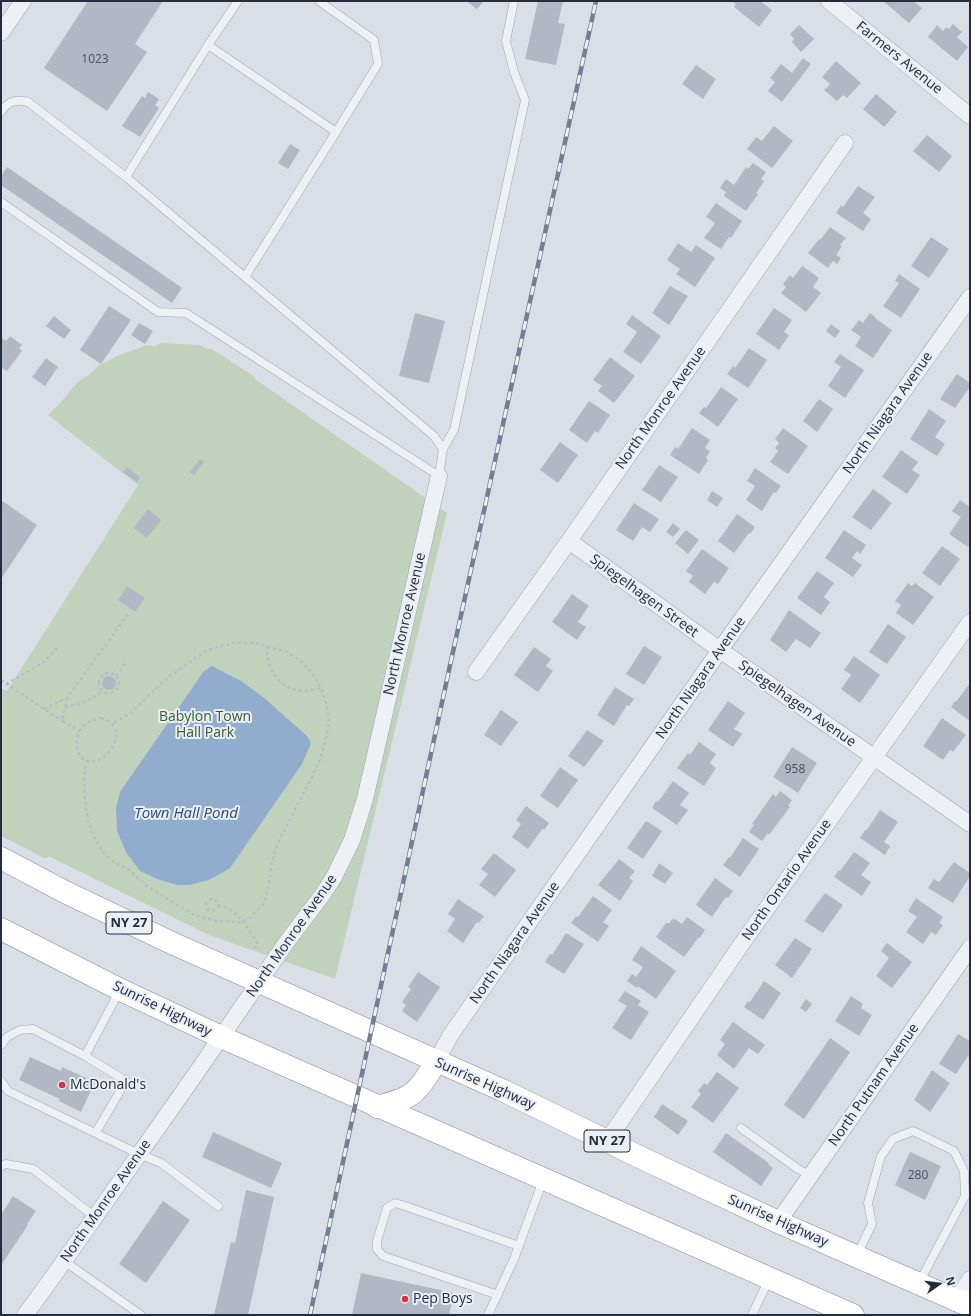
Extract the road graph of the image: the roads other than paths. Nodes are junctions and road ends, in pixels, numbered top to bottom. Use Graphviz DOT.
graph roads {
  1 [pos="24,1"];
  2 [pos="238,1"];
  3 [pos="319,1"];
  4 [pos="514,1"];
  5 [pos="829,1"];
  6 [pos="1,33"];
  7 [pos="208,45"];
  8 [pos="1,112"];
  9 [pos="970,116"];
  10 [pos="336,132"];
  11 [pos="845,143"];
  12 [pos="126,177"];
  13 [pos="1,202"];
  14 [pos="245,278"];
  15 [pos="970,297"];
  16 [pos="443,449"];
  17 [pos="439,476"];
  18 [pos="569,541"];
  19 [pos="970,622"];
  20 [pos="720,650"];
  21 [pos="476,672"];
  22 [pos="874,758"];
  23 [pos="970,824"];
  24 [pos="1,858"];
  25 [pos="1,929"];
  26 [pos="970,948"];
  27 [pos="258,983"];
  28 [pos="121,990"];
  29 [pos="221,1037"];
  30 [pos="1,1045"];
  31 [pos="85,1056"];
  32 [pos="436,1062"];
  33 [pos="1,1081"];
  34 [pos="377,1107"];
  35 [pos="742,1128"];
  36 [pos="96,1132"];
  37 [pos="607,1141"];
  38 [pos="139,1154"];
  39 [pos="1,1166"];
  40 [pos="811,1176"];
  41 [pos="544,1179"];
  42 [pos="218,1206"];
  43 [pos="95,1216"];
  44 [pos="778,1222"];
  45 [pos="519,1246"];
  46 [pos="857,1256"];
  47 [pos="64,1261"];
  48 [pos="769,1278"];
  49 [pos="970,1279"];
  50 [pos="919,1284"];
  51 [pos="498,1295"];
  52 [pos="965,1303"];
  53 [pos="30,1313"];
  54 [pos="141,1315"];
  55 [pos="488,1315"];
  56 [pos="752,1315"];
  57 [pos="853,1315"];
  1 -- 6 [label="street"];
  2 -- 7 [label="lane"];
  3 -- 10 [label="lane"];
  4 -- 16 [label="lane"];
  5 -- 9 [label="street, Farmers Avenue"];
  7 -- 10 [label="lane"];
  7 -- 12 [label="lane"];
  8 -- 12 [label="lane"];
  10 -- 14 [label="lane"];
  11 -- 18 [label="street, North Monroe Avenue"];
  12 -- 14 [label="lane"];
  13 -- 17 [label="lane"];
  14 -- 16 [label="lane"];
  15 -- 20 [label="street, North Niagara Avenue"];
  16 -- 17 [label="lane"];
  17 -- 27 [label="street, North Monroe Avenue"];
  18 -- 20 [label="street, Spiegelhagen Street"];
  18 -- 21 [label="street, North Monroe Avenue"];
  19 -- 22 [label="street, North Ontario Avenue"];
  20 -- 22 [label="street, Spiegelhagen Avenue"];
  20 -- 32 [label="street, North Niagara Avenue"];
  22 -- 23 [label="street"];
  22 -- 37 [label="street, North Ontario Avenue"];
  24 -- 27 [label="highway, Sunrise Highway / NY 27"];
  25 -- 28 [label="highway, Sunrise Highway"];
  26 -- 40 [label="street, North Putnam Avenue"];
  27 -- 29 [label="street, North Monroe Avenue"];
  27 -- 32 [label="highway, Sunrise Highway / NY 27"];
  28 -- 29 [label="highway, Sunrise Highway"];
  28 -- 31 [label="lane"];
  29 -- 34 [label="highway, Sunrise Highway"];
  29 -- 38 [label="street, North Monroe Avenue"];
  30 -- 31 [label="lane"];
  31 -- 36 [label="lane"];
  32 -- 34 [label="highway"];
  32 -- 37 [label="highway, Sunrise Highway / NY 27"];
  33 -- 36 [label="lane"];
  34 -- 41 [label="highway, Sunrise Highway"];
  35 -- 40 [label="lane"];
  36 -- 38 [label="lane"];
  37 -- 44 [label="highway, Sunrise Highway / NY 27"];
  38 -- 42 [label="lane"];
  38 -- 43 [label="street, North Monroe Avenue"];
  39 -- 43 [label="lane"];
  40 -- 44 [label="street, North Putnam Avenue"];
  41 -- 45 [label="lane"];
  41 -- 48 [label="highway, Sunrise Highway"];
  43 -- 47 [label="street, North Monroe Avenue"];
  44 -- 46 [label="highway, Sunrise Highway / NY 27"];
  45 -- 51 [label="lane"];
  45 -- 51 [label="lane"];
  46 -- 50 [label="highway, Sunrise Highway / NY 27"];
  46 -- 50 [label="lane"];
  47 -- 53 [label="street, North Monroe Avenue"];
  47 -- 54 [label="lane"];
  48 -- 56 [label="lane"];
  48 -- 57 [label="highway, Sunrise Highway"];
  49 -- 52 [label="street"];
  50 -- 52 [label="highway, Sunrise Highway / NY 27"];
  51 -- 55 [label="lane"];
}
